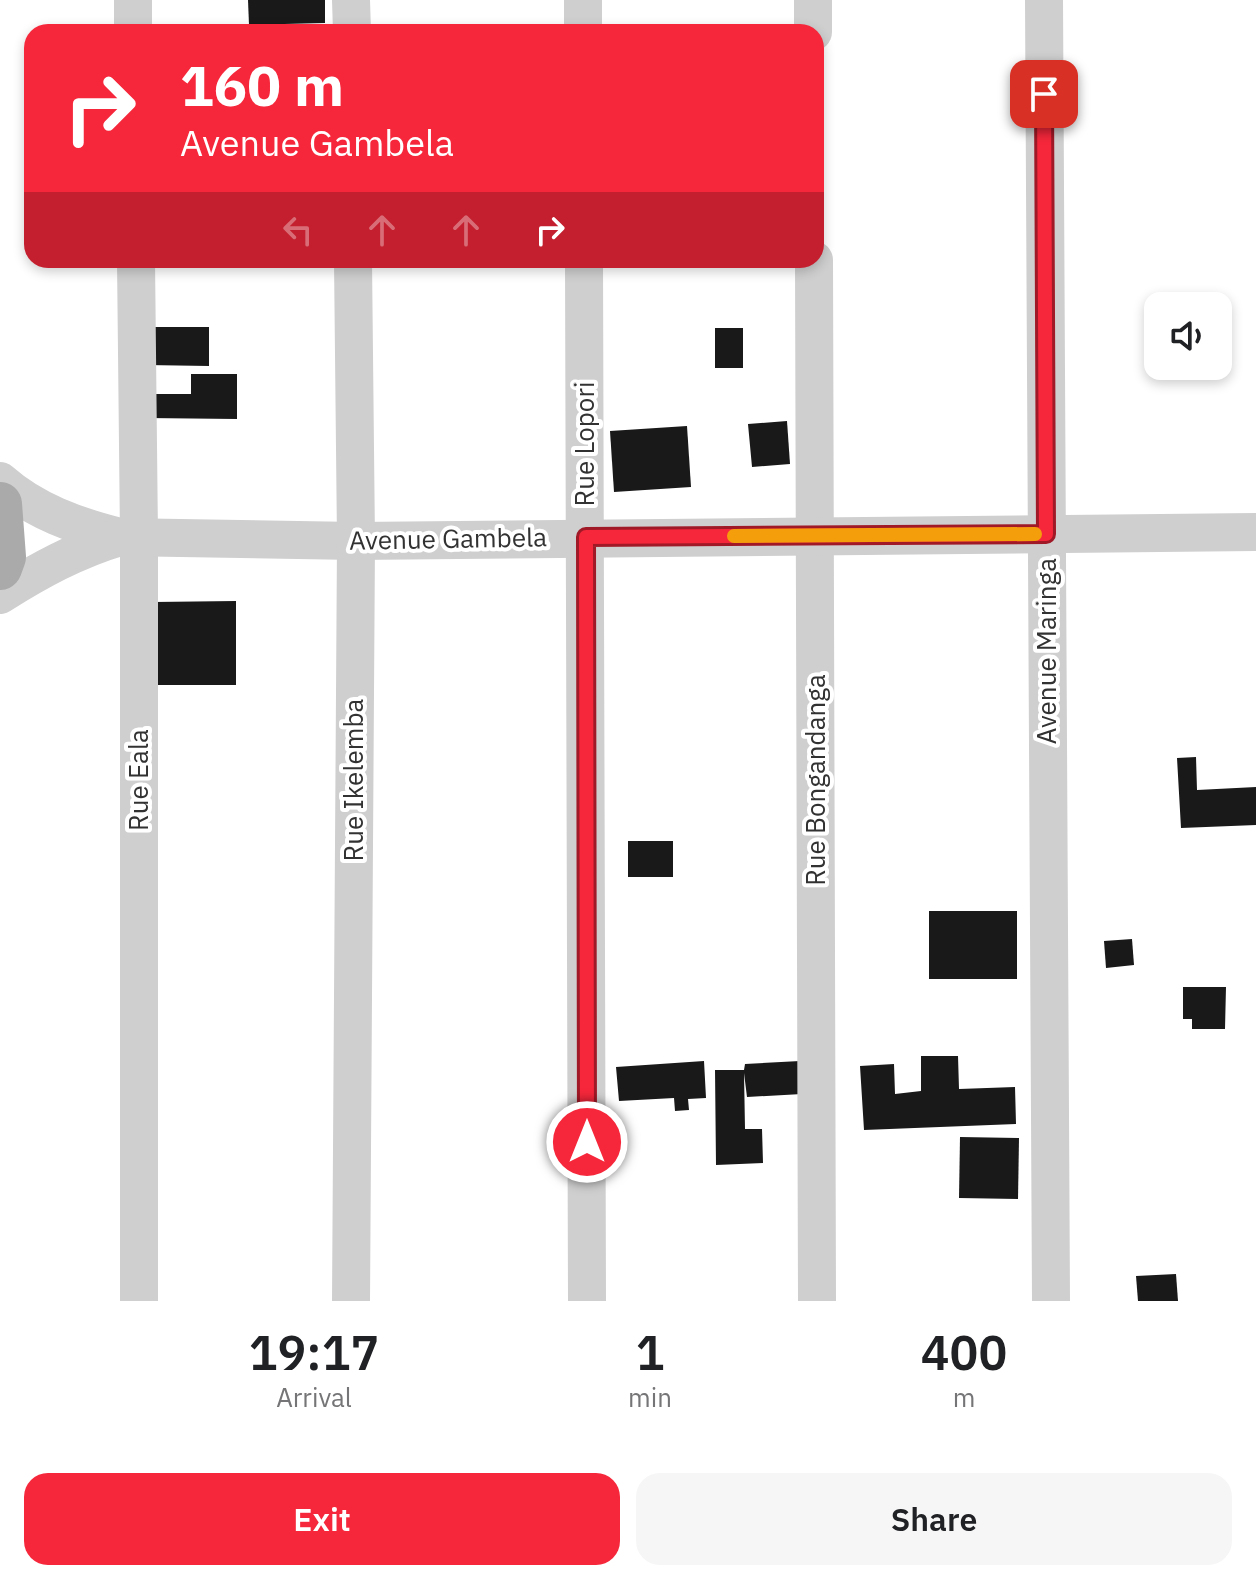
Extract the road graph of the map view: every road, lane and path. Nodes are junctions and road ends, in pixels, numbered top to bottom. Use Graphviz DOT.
graph roads {
  1 [pos="133,0"];
  2 [pos="351,0"];
  3 [pos="583,0"];
  4 [pos="813,0"];
  5 [pos="1044,0"];
  6 [pos="133,24"];
  7 [pos="352,24"];
  8 [pos="583,24"];
  9 [pos="813,24"];
  10 [pos="136,268"];
  11 [pos="353,268"];
  12 [pos="584,268"];
  13 [pos="814,268"];
  14 [pos="0,481"];
  15 [pos="0,504"];
  16 [pos="1256,532"];
  17 [pos="1046,534"];
  18 [pos="816,536"];
  19 [pos="130,537"];
  20 [pos="586,537"];
  21 [pos="356,541"];
  22 [pos="0,568"];
  23 [pos="0,595"];
  24 [pos="139,1301"];
  25 [pos="351,1301"];
  26 [pos="587,1301"];
  27 [pos="817,1301"];
  28 [pos="1051,1301"];
  1 -- 6 [label="street"];
  2 -- 7 [label="street"];
  3 -- 8 [label="street"];
  4 -- 9 [label="street"];
  5 -- 17 [label="street, Avenue Maringa"];
  10 -- 19 [label="street, Rue Eala"];
  11 -- 21 [label="street, Rue Ikelemba"];
  12 -- 20 [label="street, Rue Lopori"];
  13 -- 18 [label="street, Rue Bongandanga"];
  14 -- 19 [label="street"];
  15 -- 22 [label="main road"];
  16 -- 17 [label="street, Avenue Gambela"];
  17 -- 18 [label="street, Avenue Gambela"];
  17 -- 28 [label="street, Avenue Maringa"];
  18 -- 20 [label="street, Avenue Gambela"];
  18 -- 27 [label="street, Rue Bongandanga"];
  19 -- 21 [label="street, Avenue Gambela"];
  19 -- 23 [label="street"];
  19 -- 24 [label="street, Rue Eala"];
  20 -- 21 [label="street, Avenue Gambela"];
  20 -- 26 [label="street, Rue Lopori"];
  21 -- 25 [label="street, Rue Ikelemba"];
}
